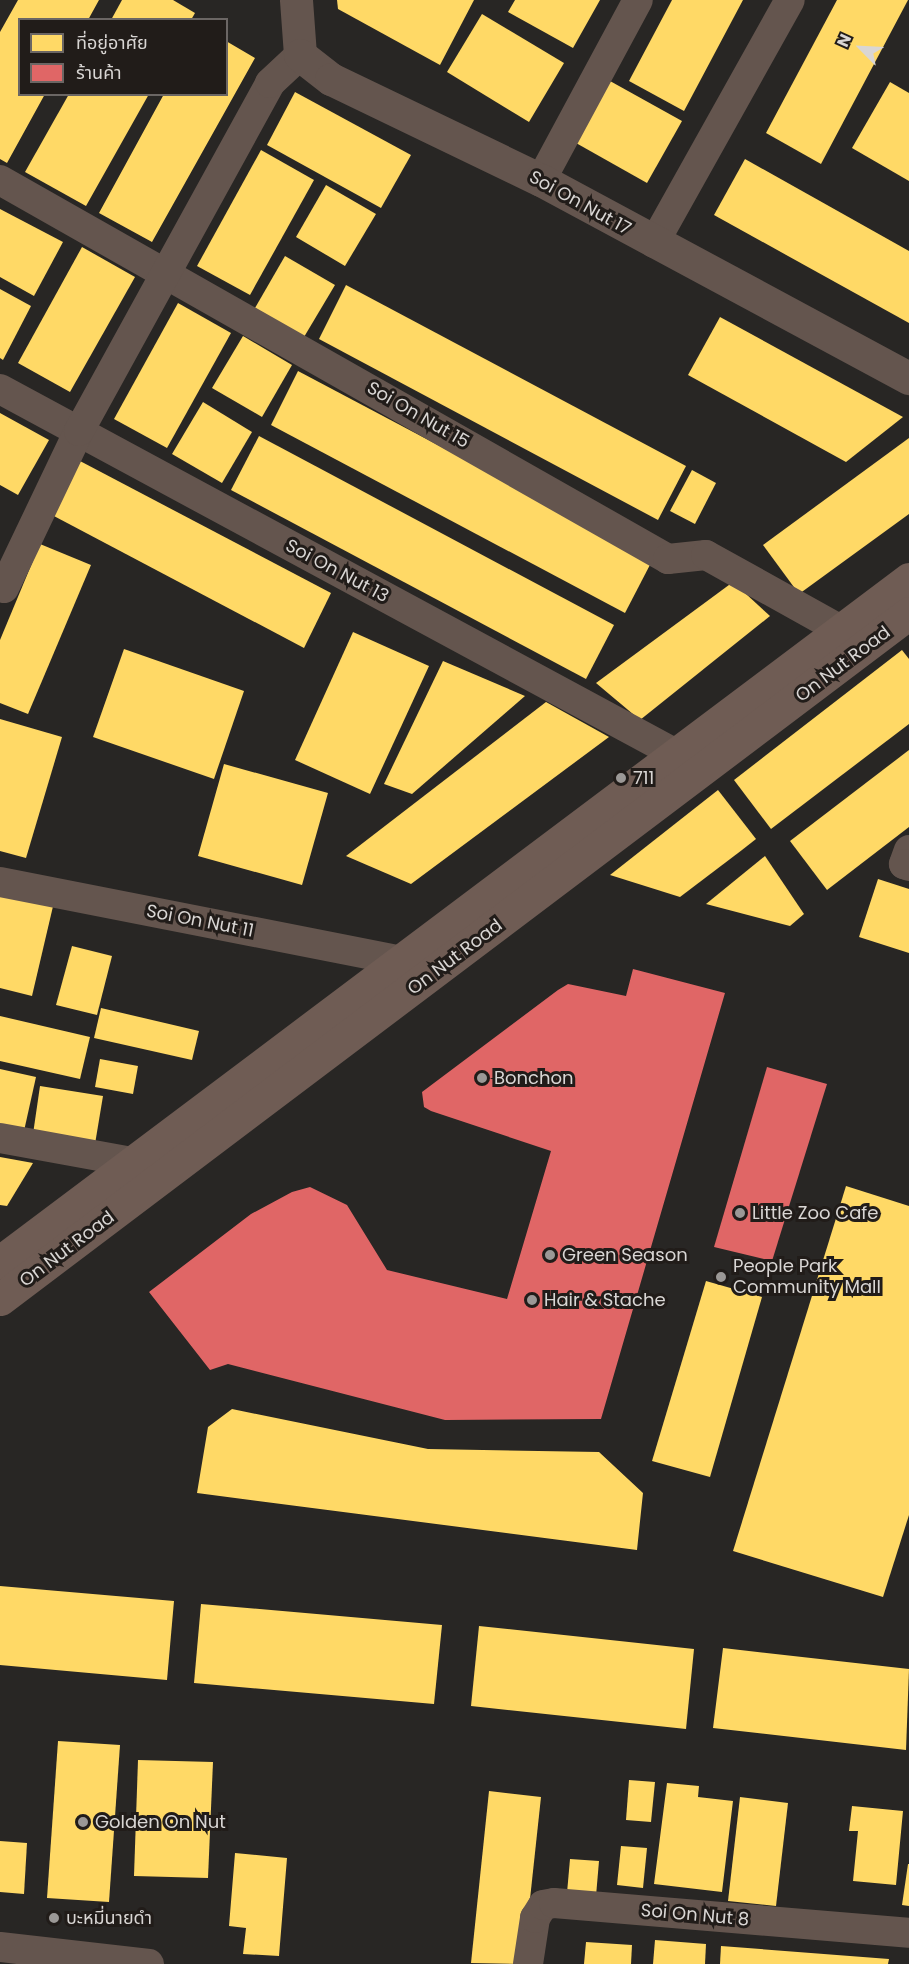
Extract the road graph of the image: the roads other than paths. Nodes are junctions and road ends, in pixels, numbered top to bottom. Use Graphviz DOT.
graph roads {
  1 [pos="296,0"];
  2 [pos="638,0"];
  3 [pos="790,0"];
  4 [pos="300,55"];
  5 [pos="0,180"];
  6 [pos="541,180"];
  7 [pos="654,243"];
  8 [pos="170,273"];
  9 [pos="909,378"];
  10 [pos="0,389"];
  11 [pos="79,431"];
  12 [pos="909,579"];
  13 [pos="4,588"];
  14 [pos="909,613"];
  15 [pos="841,630"];
  16 [pos="674,753"];
  17 [pos="909,850"];
  18 [pos="909,866"];
  19 [pos="0,882"];
  20 [pos="399,960"];
  21 [pos="0,1138"];
  22 [pos="132,1162"];
  23 [pos="0,1262"];
  24 [pos="0,1299"];
  25 [pos="909,1933"];
  26 [pos="0,1947"];
  27 [pos="149,1964"];
  28 [pos="528,1964"];
  1 -- 4 [label="street"];
  2 -- 6 [label="street"];
  3 -- 7 [label="street"];
  4 -- 6 [label="street, Soi On Nut 17"];
  4 -- 8 [label="street"];
  5 -- 8 [label="street, Soi On Nut 15"];
  6 -- 7 [label="street, Soi On Nut 17"];
  7 -- 9 [label="street, Soi On Nut 17"];
  8 -- 11 [label="street"];
  8 -- 15 [label="street, Soi On Nut 15"];
  10 -- 11 [label="street, Soi On Nut 13"];
  11 -- 13 [label="street"];
  11 -- 16 [label="street, Soi On Nut 13"];
  12 -- 15 [label="main road, On Nut Road"];
  14 -- 24 [label="main road, On Nut Road"];
  15 -- 16 [label="main road, On Nut Road"];
  16 -- 20 [label="main road, On Nut Road"];
  17 -- 18 [label="street"];
  19 -- 20 [label="street, Soi On Nut 11"];
  20 -- 22 [label="main road, On Nut Road"];
  21 -- 22 [label="street"];
  22 -- 23 [label="main road, On Nut Road"];
  25 -- 28 [label="street, Soi On Nut 8"];
  26 -- 27 [label="street"];
}
